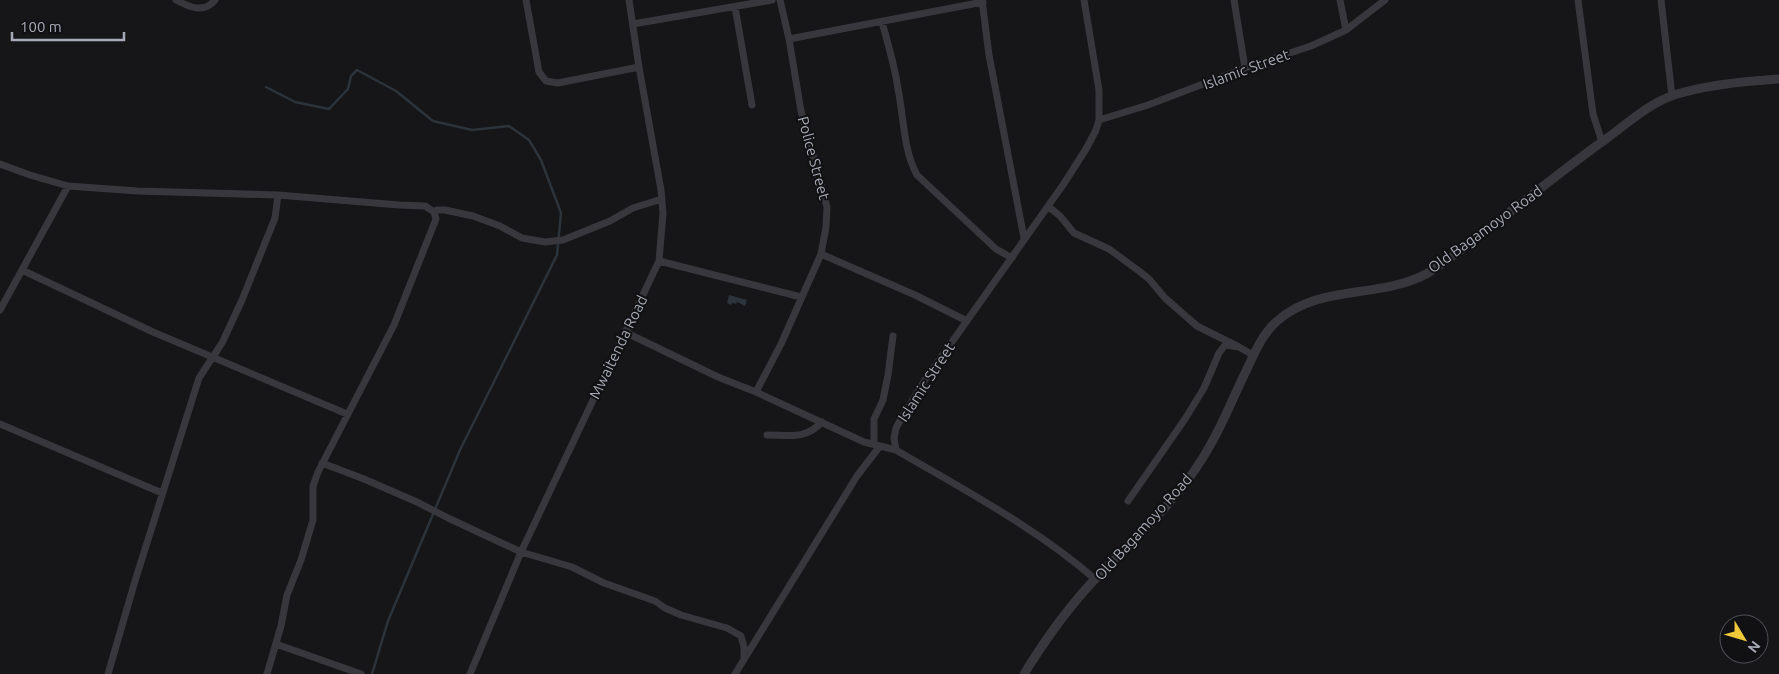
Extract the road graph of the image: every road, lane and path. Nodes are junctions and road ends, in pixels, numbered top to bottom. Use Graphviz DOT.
graph roads {
  1 [pos="176,0"];
  2 [pos="215,0"];
  3 [pos="526,0"];
  4 [pos="629,0"];
  5 [pos="772,0"];
  6 [pos="780,0"];
  7 [pos="1084,0"];
  8 [pos="1234,0"];
  9 [pos="1340,0"];
  10 [pos="1385,0"];
  11 [pos="1578,0"];
  12 [pos="1661,0"];
  13 [pos="983,1"];
  14 [pos="736,7"];
  15 [pos="882,22"];
  16 [pos="633,24"];
  17 [pos="1346,30"];
  18 [pos="789,39"];
  19 [pos="638,67"];
  20 [pos="1245,68"];
  21 [pos="1779,79"];
  22 [pos="1672,96"];
  23 [pos="752,105"];
  24 [pos="1099,120"];
  25 [pos="1602,142"];
  26 [pos="0,164"];
  27 [pos="68,186"];
  28 [pos="278,195"];
  29 [pos="662,199"];
  30 [pos="1048,207"];
  31 [pos="434,212"];
  32 [pos="1024,238"];
  33 [pos="821,254"];
  34 [pos="1012,258"];
  35 [pos="659,261"];
  36 [pos="22,270"];
  37 [pos="801,297"];
  38 [pos="0,310"];
  39 [pos="967,321"];
  40 [pos="626,330"];
  41 [pos="893,336"];
  42 [pos="1240,347"];
  43 [pos="1253,355"];
  44 [pos="213,357"];
  45 [pos="756,392"];
  46 [pos="347,414"];
  47 [pos="822,422"];
  48 [pos="0,424"];
  49 [pos="767,435"];
  50 [pos="877,445"];
  51 [pos="896,450"];
  52 [pos="322,463"];
  53 [pos="162,493"];
  54 [pos="1128,501"];
  55 [pos="521,552"];
  56 [pos="1095,579"];
  57 [pos="276,644"];
  58 [pos="744,659"];
  59 [pos="108,674"];
  60 [pos="267,674"];
  61 [pos="361,674"];
  62 [pos="470,674"];
  63 [pos="735,674"];
  64 [pos="1024,674"];
  1 -- 2 [label="street"];
  3 -- 19 [label="street"];
  4 -- 16 [label="street, Mwaitenda Road"];
  5 -- 14 [label="street"];
  6 -- 18 [label="street, Police Street"];
  7 -- 24 [label="street, Islamic Street"];
  8 -- 20 [label="street"];
  9 -- 17 [label="street"];
  10 -- 17 [label="street, Islamic Street"];
  11 -- 25 [label="street"];
  12 -- 22 [label="street"];
  13 -- 15 [label="street"];
  13 -- 32 [label="street"];
  14 -- 16 [label="street"];
  14 -- 23 [label="street"];
  15 -- 18 [label="street"];
  15 -- 34 [label="street"];
  16 -- 19 [label="street, Mwaitenda Road"];
  17 -- 20 [label="street, Islamic Street"];
  18 -- 33 [label="street, Police Street"];
  19 -- 29 [label="street, Mwaitenda Road"];
  20 -- 24 [label="street, Islamic Street"];
  21 -- 22 [label="street, Old Bagamoyo Road"];
  22 -- 25 [label="street, Old Bagamoyo Road"];
  24 -- 30 [label="street, Islamic Street"];
  25 -- 43 [label="street, Old Bagamoyo Road"];
  26 -- 27 [label="street"];
  27 -- 28 [label="street"];
  27 -- 36 [label="street"];
  28 -- 31 [label="street"];
  28 -- 44 [label="street"];
  29 -- 31 [label="street"];
  29 -- 35 [label="street, Mwaitenda Road"];
  30 -- 32 [label="street, Islamic Street"];
  30 -- 42 [label="street"];
  31 -- 46 [label="street"];
  32 -- 34 [label="street, Islamic Street"];
  33 -- 37 [label="street, Police Street"];
  33 -- 39 [label="street"];
  34 -- 39 [label="street, Islamic Street"];
  35 -- 37 [label="street"];
  35 -- 40 [label="street, Mwaitenda Road"];
  36 -- 38 [label="street"];
  36 -- 44 [label="street"];
  37 -- 45 [label="street, Police Street"];
  39 -- 51 [label="street, Islamic Street"];
  40 -- 45 [label="street"];
  40 -- 55 [label="street, Mwaitenda Road"];
  41 -- 50 [label="street"];
  42 -- 43 [label="street"];
  42 -- 54 [label="street"];
  43 -- 56 [label="street, Old Bagamoyo Road"];
  44 -- 46 [label="street"];
  44 -- 53 [label="street"];
  45 -- 47 [label="street"];
  46 -- 52 [label="street"];
  47 -- 49 [label="street"];
  47 -- 50 [label="street"];
  48 -- 53 [label="street"];
  50 -- 51 [label="street"];
  50 -- 58 [label="street"];
  51 -- 56 [label="street"];
  52 -- 55 [label="street"];
  52 -- 57 [label="street"];
  53 -- 59 [label="street"];
  55 -- 58 [label="street"];
  55 -- 62 [label="street, Mwaitenda Road"];
  56 -- 64 [label="street, Old Bagamoyo Road"];
  57 -- 60 [label="street"];
  57 -- 61 [label="street"];
  58 -- 63 [label="street"];
}
